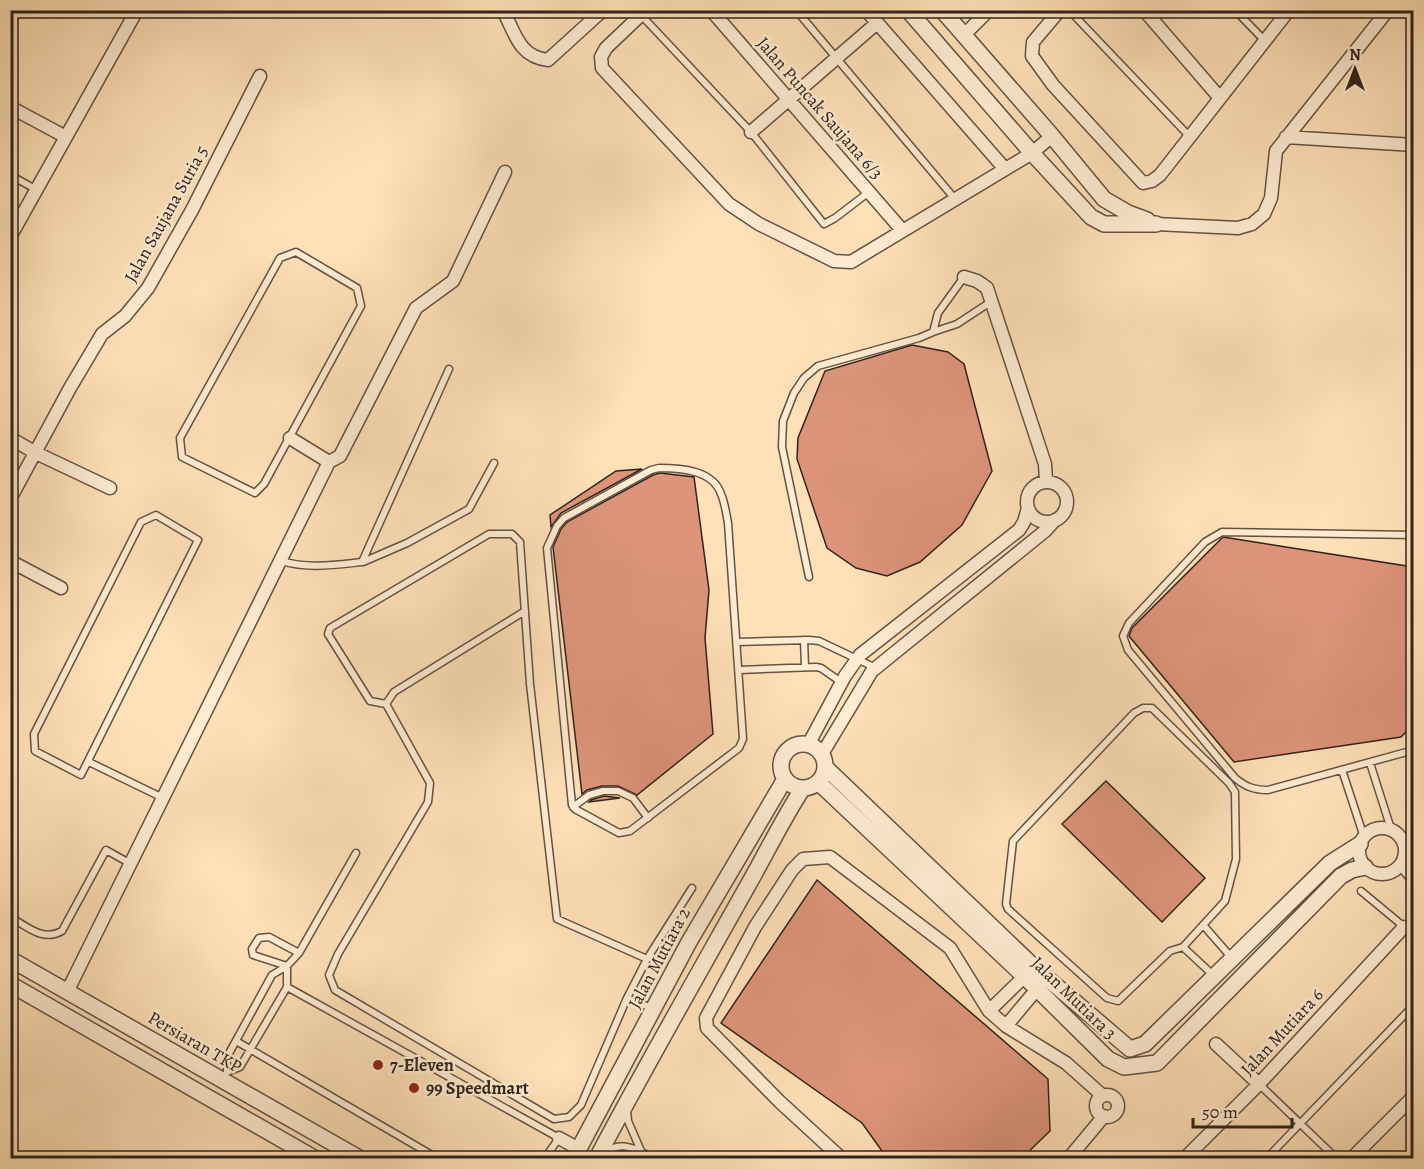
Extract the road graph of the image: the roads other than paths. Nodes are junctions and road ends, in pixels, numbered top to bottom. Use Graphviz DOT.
graph roads {
  1 [pos="137,10"];
  2 [pos="503,10"];
  3 [pos="603,10"];
  4 [pos="711,10"];
  5 [pos="796,10"];
  6 [pos="866,10"];
  7 [pos="908,10"];
  8 [pos="942,10"];
  9 [pos="989,10"];
  10 [pos="1060,10"];
  11 [pos="1069,10"];
  12 [pos="1144,10"];
  13 [pos="1235,10"];
  14 [pos="1289,10"];
  15 [pos="1388,10"];
  16 [pos="644,13"];
  17 [pos="877,23"];
  18 [pos="964,35"];
  19 [pos="1265,41"];
  20 [pos="836,57"];
  21 [pos="260,76"];
  22 [pos="1220,98"];
  23 [pos="789,99"];
  24 [pos="10,107"];
  25 [pos="752,132"];
  26 [pos="1052,136"];
  27 [pos="66,137"];
  28 [pos="1190,137"];
  29 [pos="1286,137"];
  30 [pos="1413,145"];
  31 [pos="1032,153"];
  32 [pos="1005,169"];
  33 [pos="506,172"];
  34 [pos="10,175"];
  35 [pos="38,190"];
  36 [pos="869,192"];
  37 [pos="955,199"];
  38 [pos="1156,224"];
  39 [pos="902,230"];
  40 [pos="10,237"];
  41 [pos="963,277"];
  42 [pos="992,301"];
  43 [pos="933,332"];
  44 [pos="449,369"];
  45 [pos="10,438"];
  46 [pos="290,438"];
  47 [pos="36,453"];
  48 [pos="328,462"];
  49 [pos="494,463"];
  50 [pos="1046,481"];
  51 [pos="111,488"];
  52 [pos="10,500"];
  53 [pos="1028,508"];
  54 [pos="1055,520"];
  55 [pos="1413,535"];
  56 [pos="10,561"];
  57 [pos="281,561"];
  58 [pos="362,562"];
  59 [pos="809,577"];
  60 [pos="61,588"];
  61 [pos="525,611"];
  62 [pos="804,640"];
  63 [pos="737,642"];
  64 [pos="856,659"];
  65 [pos="805,667"];
  66 [pos="876,668"];
  67 [pos="739,670"];
  68 [pos="842,682"];
  69 [pos="386,704"];
  70 [pos="808,745"];
  71 [pos="1413,750"];
  72 [pos="824,761"];
  73 [pos="88,762"];
  74 [pos="1370,763"];
  75 [pos="1342,770"];
  76 [pos="785,779"];
  77 [pos="818,782"];
  78 [pos="803,788"];
  79 [pos="163,798"];
  80 [pos="573,807"];
  81 [pos="648,818"];
  82 [pos="1391,829"];
  83 [pos="1362,840"];
  84 [pos="356,853"];
  85 [pos="131,864"];
  86 [pos="1365,867"];
  87 [pos="1400,867"];
  88 [pos="1413,883"];
  89 [pos="692,888"];
  90 [pos="1361,891"];
  91 [pos="10,917"];
  92 [pos="1204,926"];
  93 [pos="1409,931"];
  94 [pos="1183,947"];
  95 [pos="299,953"];
  96 [pos="10,959"];
  97 [pos="648,959"];
  98 [pos="1233,959"];
  99 [pos="287,966"];
  100 [pos="1029,971"];
  101 [pos="1215,977"];
  102 [pos="1042,983"];
  103 [pos="10,984"];
  104 [pos="287,987"];
  105 [pos="67,992"];
  106 [pos="627,998"];
  107 [pos="1413,1005"];
  108 [pos="654,1009"];
  109 [pos="989,1011"];
  110 [pos="1006,1026"];
  111 [pos="236,1041"];
  112 [pos="1215,1044"];
  113 [pos="252,1050"];
  114 [pos="224,1076"];
  115 [pos="1258,1084"];
  116 [pos="632,1092"];
  117 [pos="1413,1096"];
  118 [pos="1300,1125"];
  119 [pos="559,1138"];
  120 [pos="641,1151"];
  121 [pos="576,1154"];
  122 [pos="314,1158"];
  123 [pos="359,1158"];
  124 [pos="437,1158"];
  125 [pos="545,1158"];
  126 [pos="597,1158"];
  127 [pos="635,1158"];
  128 [pos="650,1158"];
  129 [pos="841,1158"];
  130 [pos="1070,1158"];
  131 [pos="1185,1158"];
  132 [pos="1268,1158"];
  133 [pos="1336,1158"];
  134 [pos="1352,1158"];
  1 -- 27 [label="street"];
  2 -- 3 [label="street"];
  4 -- 23 [label="street, Jalan Puncak Saujana 6/3"];
  5 -- 20 [label="lane"];
  6 -- 17 [label="street"];
  7 -- 31 [label="street"];
  8 -- 18 [label="street"];
  9 -- 18 [label="street"];
  10 -- 28 [label="street"];
  11 -- 28 [label="lane"];
  12 -- 22 [label="street"];
  13 -- 19 [label="lane"];
  14 -- 19 [label="street"];
  15 -- 29 [label="street"];
  16 -- 25 [label="lane"];
  16 -- 39 [label="street"];
  17 -- 20 [label="street"];
  17 -- 32 [label="street"];
  18 -- 26 [label="street"];
  19 -- 22 [label="street"];
  20 -- 23 [label="street"];
  20 -- 37 [label="lane"];
  21 -- 47 [label="street, Jalan Saujana Suria 5"];
  22 -- 28 [label="street"];
  23 -- 25 [label="street"];
  23 -- 36 [label="street, Jalan Puncak Saujana 6/3"];
  24 -- 27 [label="street"];
  25 -- 36 [label="lane"];
  26 -- 31 [label="street"];
  26 -- 38 [label="street"];
  27 -- 35 [label="street"];
  29 -- 30 [label="street"];
  29 -- 38 [label="street"];
  31 -- 32 [label="street"];
  31 -- 38 [label="street"];
  32 -- 37 [label="street"];
  33 -- 48 [label="street"];
  34 -- 35 [label="lane"];
  35 -- 40 [label="street"];
  36 -- 39 [label="street, Jalan Puncak Saujana 6/3"];
  37 -- 39 [label="street"];
  41 -- 42 [label="street"];
  41 -- 43 [label="lane"];
  42 -- 43 [label="lane"];
  42 -- 50 [label="street"];
  43 -- 59 [label="lane"];
  44 -- 58 [label="lane"];
  45 -- 47 [label="street"];
  46 -- 46 [label="lane"];
  46 -- 48 [label="street"];
  47 -- 51 [label="street"];
  47 -- 52 [label="street, Jalan Saujana Suria 5"];
  48 -- 57 [label="street"];
  49 -- 58 [label="lane"];
  50 -- 53 [label="street"];
  50 -- 54 [label="street"];
  53 -- 54 [label="street"];
  53 -- 64 [label="street"];
  54 -- 66 [label="street"];
  55 -- 75 [label="lane"];
  56 -- 60 [label="street"];
  57 -- 58 [label="lane"];
  57 -- 79 [label="street"];
  61 -- 69 [label="lane"];
  61 -- 69 [label="lane"];
  61 -- 97 [label="lane"];
  62 -- 63 [label="lane"];
  62 -- 64 [label="lane"];
  62 -- 65 [label="lane"];
  63 -- 67 [label="lane"];
  63 -- 80 [label="lane"];
  64 -- 66 [label="lane"];
  64 -- 68 [label="street"];
  65 -- 67 [label="lane"];
  65 -- 68 [label="lane"];
  66 -- 72 [label="street"];
  67 -- 81 [label="lane"];
  68 -- 70 [label="street"];
  69 -- 106 [label="lane"];
  70 -- 72 [label="street"];
  70 -- 76 [label="street"];
  71 -- 74 [label="lane"];
  72 -- 77 [label="street"];
  72 -- 100 [label="street, Jalan Mutiara 3"];
  73 -- 73 [label="lane"];
  73 -- 79 [label="lane"];
  74 -- 75 [label="lane"];
  74 -- 82 [label="lane"];
  75 -- 83 [label="lane"];
  76 -- 78 [label="street"];
  76 -- 108 [label="street, Jalan Mutiara 2"];
  77 -- 78 [label="street"];
  77 -- 100 [label="street, Jalan Mutiara 3"];
  78 -- 116 [label="street"];
  79 -- 85 [label="street"];
  80 -- 81 [label="lane"];
  80 -- 81 [label="lane"];
  82 -- 83 [label="street"];
  82 -- 87 [label="street"];
  83 -- 86 [label="street"];
  83 -- 98 [label="street, Jalan Mutiara 3"];
  84 -- 95 [label="lane"];
  85 -- 91 [label="lane"];
  85 -- 105 [label="street"];
  86 -- 87 [label="street"];
  86 -- 102 [label="street, Jalan Mutiara 3"];
  87 -- 88 [label="lane"];
  89 -- 97 [label="lane"];
  90 -- 93 [label="lane"];
  92 -- 94 [label="lane"];
  92 -- 94 [label="lane"];
  92 -- 98 [label="lane"];
  93 -- 115 [label="street, Jalan Mutiara 6"];
  94 -- 101 [label="lane"];
  95 -- 99 [label="lane"];
  95 -- 99 [label="lane"];
  96 -- 105 [label="street, Persiaran TKP"];
  97 -- 106 [label="lane"];
  98 -- 101 [label="street, Jalan Mutiara 3"];
  99 -- 104 [label="lane"];
  99 -- 111 [label="lane"];
  100 -- 102 [label="street, Jalan Mutiara 3"];
  100 -- 109 [label="street"];
  101 -- 102 [label="street, Jalan Mutiara 3"];
  102 -- 110 [label="street"];
  103 -- 122 [label="street"];
  104 -- 113 [label="lane"];
  104 -- 119 [label="lane"];
  105 -- 114 [label="street, Persiaran TKP"];
  106 -- 108 [label="lane"];
  107 -- 118 [label="lane"];
  108 -- 121 [label="street, Jalan Mutiara 2"];
  109 -- 110 [label="street"];
  109 -- 129 [label="street"];
  110 -- 130 [label="street"];
  111 -- 113 [label="lane"];
  111 -- 114 [label="lane"];
  112 -- 115 [label="street"];
  113 -- 114 [label="lane"];
  113 -- 124 [label="lane"];
  114 -- 123 [label="street, Persiaran TKP"];
  115 -- 118 [label="lane"];
  115 -- 131 [label="street, Jalan Mutiara 6"];
  116 -- 120 [label="lane"];
  116 -- 126 [label="street"];
  117 -- 134 [label="street"];
  118 -- 132 [label="lane"];
  118 -- 133 [label="lane"];
  119 -- 121 [label="street"];
  119 -- 125 [label="lane"];
  120 -- 126 [label="lane"];
  120 -- 127 [label="lane"];
  120 -- 128 [label="lane"];
}
